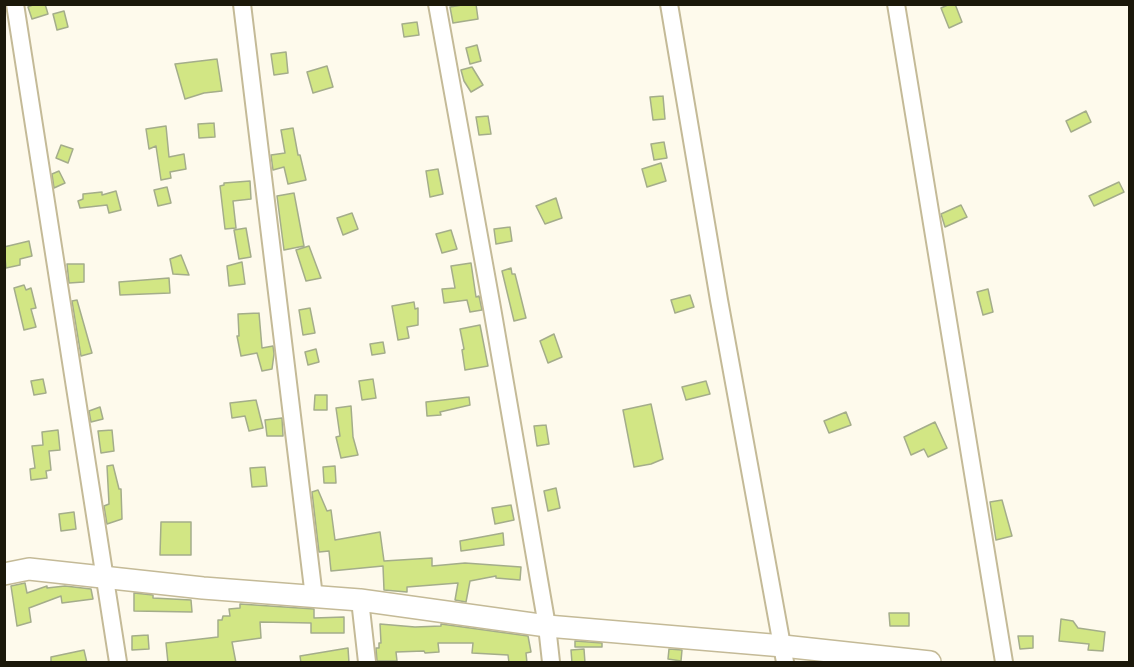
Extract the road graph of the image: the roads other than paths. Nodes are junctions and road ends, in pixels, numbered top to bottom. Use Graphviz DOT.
graph roads {
  1 [pos="15,4"];
  2 [pos="242,4"];
  3 [pos="437,4"];
  4 [pos="669,4"];
  5 [pos="896,4"];
  6 [pos="4,574"];
  7 [pos="106,577"];
  8 [pos="314,597"];
  9 [pos="360,600"];
  10 [pos="547,626"];
  11 [pos="784,654"];
  12 [pos="118,663"];
  13 [pos="367,663"];
  14 [pos="551,663"];
  15 [pos="930,663"];
  16 [pos="1004,663"];
  1 -- 7 [label="street"];
  2 -- 8 [label="street"];
  3 -- 10 [label="street"];
  4 -- 11 [label="street"];
  5 -- 16 [label="street"];
  6 -- 7 [label="street"];
  7 -- 8 [label="street"];
  7 -- 12 [label="street"];
  8 -- 9 [label="street"];
  9 -- 10 [label="street"];
  9 -- 13 [label="street"];
  10 -- 11 [label="street"];
  10 -- 14 [label="street"];
  11 -- 15 [label="street"];
}
